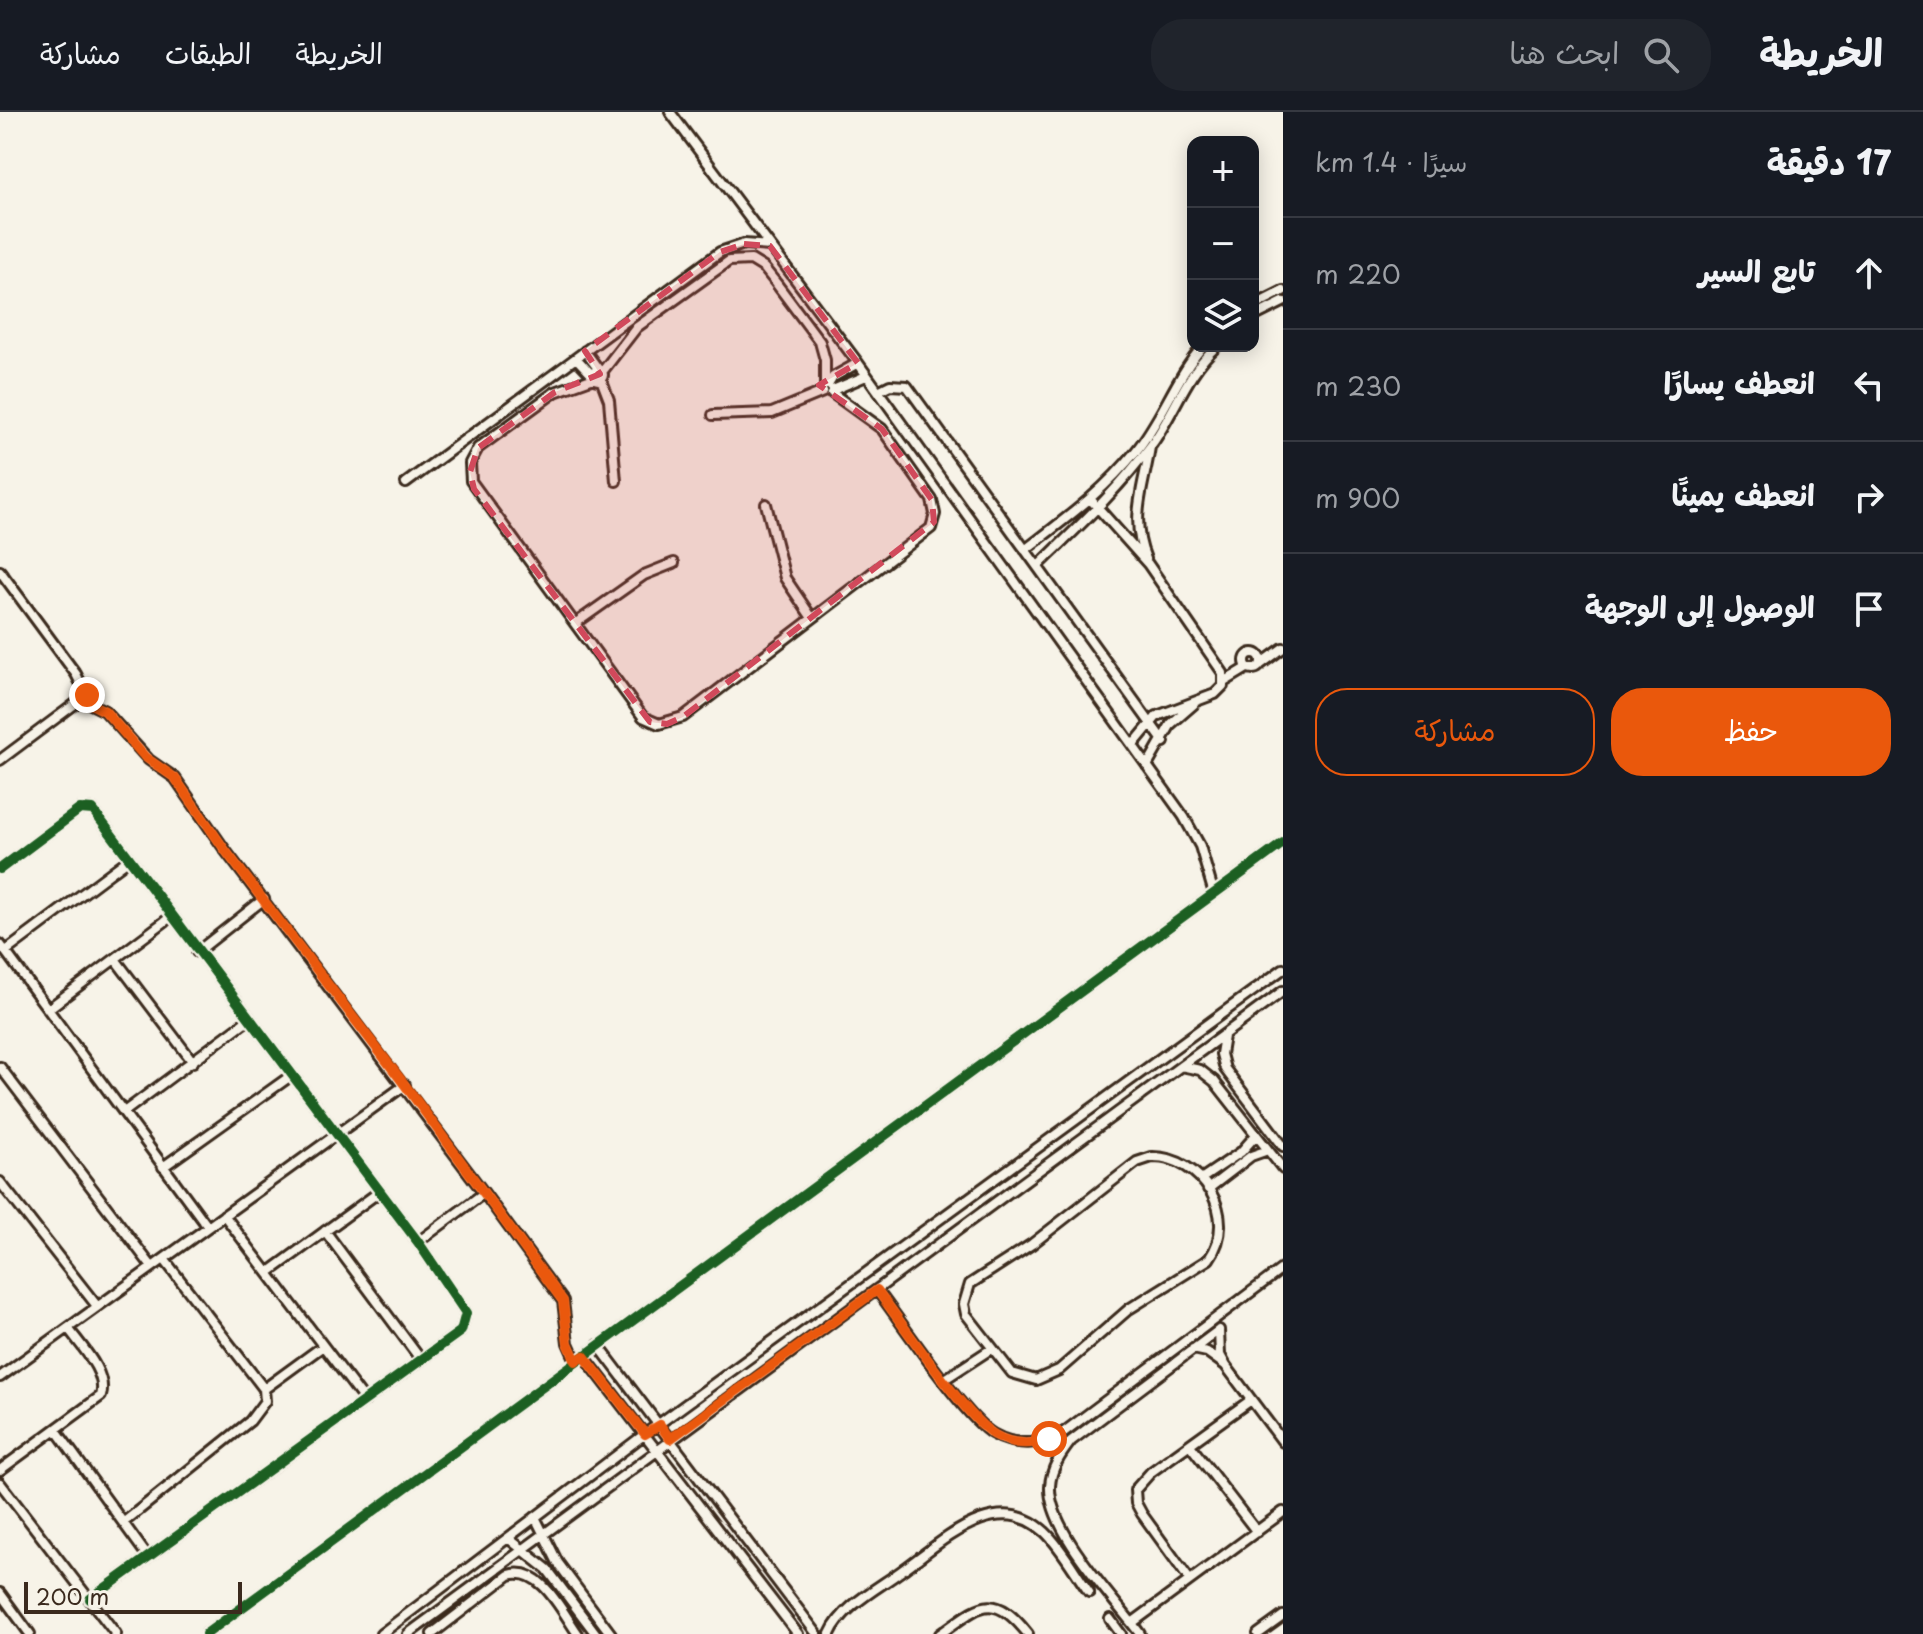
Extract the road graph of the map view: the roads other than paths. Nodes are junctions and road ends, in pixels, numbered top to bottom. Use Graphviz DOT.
graph roads {
  1 [pos="670,112"];
  2 [pos="770,246"];
  3 [pos="1283,291"];
  4 [pos="1283,302"];
  5 [pos="1259,303"];
  6 [pos="1259,314"];
  7 [pos="585,351"];
  8 [pos="1197,352"];
  9 [pos="1212,352"];
  10 [pos="576,358"];
  11 [pos="858,363"];
  12 [pos="598,375"];
  13 [pos="866,376"];
  14 [pos="828,389"];
  15 [pos="878,391"];
  16 [pos="713,415"];
  17 [pos="1150,446"];
  18 [pos="616,481"];
  19 [pos="406,483"];
  20 [pos="1091,500"];
  21 [pos="766,504"];
  22 [pos="1099,508"];
  23 [pos="1025,550"];
  24 [pos="674,563"];
  25 [pos="1148,564"];
  26 [pos="1038,566"];
  27 [pos="0,571"];
  28 [pos="812,618"];
  29 [pos="576,623"];
  30 [pos="1283,648"];
  31 [pos="1224,682"];
  32 [pos="87,695"];
  33 [pos="1194,703"];
  34 [pos="1150,723"];
  35 [pos="1164,742"];
  36 [pos="1133,745"];
  37 [pos="0,760"];
  38 [pos="1147,766"];
  39 [pos="1283,843"];
  40 [pos="129,859"];
  41 [pos="0,869"];
  42 [pos="1214,894"];
  43 [pos="264,899"];
  44 [pos="172,916"];
  45 [pos="3,947"];
  46 [pos="197,952"];
  47 [pos="115,959"];
  48 [pos="1283,969"];
  49 [pos="1283,991"];
  50 [pos="48,1009"];
  51 [pos="249,1019"];
  52 [pos="1226,1033"];
  53 [pos="193,1062"];
  54 [pos="1180,1066"];
  55 [pos="0,1068"];
  56 [pos="292,1075"];
  57 [pos="405,1085"];
  58 [pos="124,1112"];
  59 [pos="336,1134"];
  60 [pos="1256,1135"];
  61 [pos="1283,1146"];
  62 [pos="1268,1150"];
  63 [pos="163,1167"];
  64 [pos="1283,1169"];
  65 [pos="1201,1179"];
  66 [pos="0,1182"];
  67 [pos="1208,1189"];
  68 [pos="379,1192"];
  69 [pos="484,1193"];
  70 [pos="224,1215"];
  71 [pos="208,1227"];
  72 [pos="325,1231"];
  73 [pos="418,1242"];
  74 [pos="164,1259"];
  75 [pos="152,1267"];
  76 [pos="1283,1268"];
  77 [pos="268,1273"];
  78 [pos="877,1290"];
  79 [pos="97,1306"];
  80 [pos="68,1328"];
  81 [pos="598,1345"];
  82 [pos="323,1346"];
  83 [pos="991,1349"];
  84 [pos="1193,1349"];
  85 [pos="580,1358"];
  86 [pos="421,1360"];
  87 [pos="1226,1366"];
  88 [pos="0,1377"];
  89 [pos="945,1379"];
  90 [pos="264,1389"];
  91 [pos="1251,1400"];
  92 [pos="365,1401"];
  93 [pos="660,1425"];
  94 [pos="56,1430"];
  95 [pos="645,1434"];
  96 [pos="670,1439"];
  97 [pos="1283,1442"];
  98 [pos="1190,1445"];
  99 [pos="657,1449"];
  100 [pos="0,1470"];
  101 [pos="0,1483"];
  102 [pos="1283,1512"];
  103 [pos="535,1517"];
  104 [pos="124,1522"];
  105 [pos="1257,1532"];
  106 [pos="544,1533"];
  107 [pos="744,1537"];
  108 [pos="508,1538"];
  109 [pos="731,1547"];
  110 [pos="523,1549"];
  111 [pos="148,1557"];
  112 [pos="1189,1579"];
  113 [pos="1089,1592"];
  114 [pos="0,1593"];
  115 [pos="90,1599"];
  116 [pos="1283,1616"];
  117 [pos="1110,1619"];
  118 [pos="1132,1623"];
  119 [pos="30,1634"];
  120 [pos="116,1634"];
  121 [pos="206,1634"];
  122 [pos="381,1634"];
  123 [pos="408,1634"];
  124 [pos="432,1634"];
  125 [pos="578,1634"];
  126 [pos="596,1634"];
  127 [pos="611,1634"];
  128 [pos="798,1634"];
  129 [pos="817,1634"];
  130 [pos="830,1634"];
  131 [pos="940,1634"];
  132 [pos="1028,1634"];
  133 [pos="1121,1634"];
  134 [pos="1140,1634"];
  135 [pos="1258,1634"];
  1 -- 2 [label="street"];
  2 -- 7 [label="street"];
  2 -- 11 [label="street"];
  3 -- 5 [label="street"];
  4 -- 6 [label="street"];
  7 -- 10 [label="street"];
  7 -- 12 [label="street"];
  8 -- 20 [label="street"];
  9 -- 17 [label="street"];
  10 -- 12 [label="street"];
  10 -- 19 [label="street"];
  11 -- 13 [label="street"];
  11 -- 14 [label="street"];
  12 -- 14 [label="street"];
  12 -- 18 [label="street"];
  12 -- 29 [label="street"];
  13 -- 14 [label="street"];
  13 -- 15 [label="street"];
  14 -- 16 [label="street"];
  14 -- 28 [label="street"];
  15 -- 23 [label="street"];
  15 -- 36 [label="street"];
  17 -- 22 [label="street"];
  17 -- 25 [label="street"];
  20 -- 22 [label="street"];
  20 -- 23 [label="street"];
  21 -- 28 [label="street"];
  22 -- 25 [label="street"];
  22 -- 26 [label="street"];
  23 -- 26 [label="street"];
  24 -- 29 [label="street"];
  25 -- 31 [label="street"];
  26 -- 34 [label="street"];
  27 -- 32 [label="street"];
  28 -- 29 [label="street"];
  30 -- 31 [label="street"];
  31 -- 33 [label="street"];
  32 -- 37 [label="street"];
  32 -- 43 [label="street"];
  33 -- 34 [label="street"];
  33 -- 35 [label="street"];
  34 -- 35 [label="street"];
  34 -- 36 [label="street"];
  35 -- 38 [label="street"];
  36 -- 38 [label="street"];
  38 -- 42 [label="street"];
  39 -- 42 [label="street"];
  40 -- 41 [label="street"];
  40 -- 44 [label="street"];
  40 -- 45 [label="street"];
  42 -- 81 [label="street"];
  43 -- 46 [label="street"];
  43 -- 57 [label="street"];
  44 -- 46 [label="street"];
  44 -- 47 [label="street"];
  45 -- 50 [label="street"];
  46 -- 51 [label="street"];
  47 -- 50 [label="street"];
  47 -- 53 [label="street"];
  48 -- 93 [label="street"];
  49 -- 52 [label="street"];
  50 -- 58 [label="street"];
  51 -- 53 [label="street"];
  51 -- 56 [label="street"];
  52 -- 54 [label="street"];
  52 -- 61 [label="street"];
  53 -- 58 [label="street"];
  54 -- 60 [label="street"];
  54 -- 78 [label="street"];
  55 -- 75 [label="street"];
  56 -- 59 [label="street"];
  56 -- 63 [label="street"];
  57 -- 59 [label="street"];
  57 -- 69 [label="street"];
  58 -- 63 [label="street"];
  59 -- 68 [label="street"];
  59 -- 70 [label="street"];
  60 -- 62 [label="street"];
  60 -- 65 [label="street"];
  62 -- 64 [label="street"];
  62 -- 67 [label="street"];
  63 -- 71 [label="street"];
  65 -- 67 [label="street"];
  65 -- 83 [label="street"];
  66 -- 79 [label="street"];
  67 -- 83 [label="street"];
  68 -- 72 [label="street"];
  68 -- 73 [label="street"];
  69 -- 73 [label="street"];
  69 -- 85 [label="street"];
  70 -- 71 [label="street"];
  70 -- 77 [label="street"];
  71 -- 74 [label="street"];
  72 -- 77 [label="street"];
  72 -- 86 [label="street"];
  73 -- 86 [label="street"];
  74 -- 75 [label="street"];
  74 -- 90 [label="street"];
  75 -- 79 [label="street"];
  76 -- 89 [label="street"];
  77 -- 82 [label="street"];
  78 -- 89 [label="street"];
  78 -- 96 [label="street"];
  79 -- 80 [label="street"];
  80 -- 88 [label="street"];
  80 -- 94 [label="street"];
  81 -- 85 [label="street"];
  81 -- 93 [label="street"];
  82 -- 90 [label="street"];
  82 -- 92 [label="street"];
  83 -- 89 [label="street"];
  84 -- 87 [label="street"];
  84 -- 87 [label="street"];
  84 -- 118 [label="street"];
  85 -- 95 [label="street"];
  85 -- 121 [label="street"];
  86 -- 92 [label="street"];
  87 -- 91 [label="street"];
  90 -- 104 [label="street"];
  91 -- 97 [label="street"];
  91 -- 98 [label="street"];
  92 -- 111 [label="street"];
  93 -- 95 [label="street"];
  93 -- 96 [label="street"];
  94 -- 100 [label="street"];
  94 -- 104 [label="street"];
  95 -- 99 [label="street"];
  95 -- 103 [label="street"];
  96 -- 99 [label="street"];
  96 -- 107 [label="street"];
  98 -- 105 [label="street"];
  98 -- 112 [label="street"];
  99 -- 106 [label="street"];
  99 -- 109 [label="street"];
  101 -- 115 [label="street"];
  102 -- 105 [label="street"];
  103 -- 106 [label="street"];
  103 -- 108 [label="street"];
  104 -- 111 [label="street"];
  105 -- 112 [label="street"];
  106 -- 110 [label="street"];
  106 -- 127 [label="street"];
  107 -- 109 [label="street"];
  107 -- 129 [label="street"];
  108 -- 110 [label="street"];
  108 -- 122 [label="street"];
  109 -- 128 [label="street"];
  110 -- 123 [label="street"];
  110 -- 126 [label="street"];
  111 -- 115 [label="street"];
  112 -- 118 [label="street"];
  113 -- 130 [label="street"];
  114 -- 119 [label="street"];
  115 -- 120 [label="street"];
  116 -- 135 [label="street"];
  117 -- 133 [label="street"];
  118 -- 134 [label="street"];
  124 -- 125 [label="street"];
  131 -- 132 [label="street"];
}
